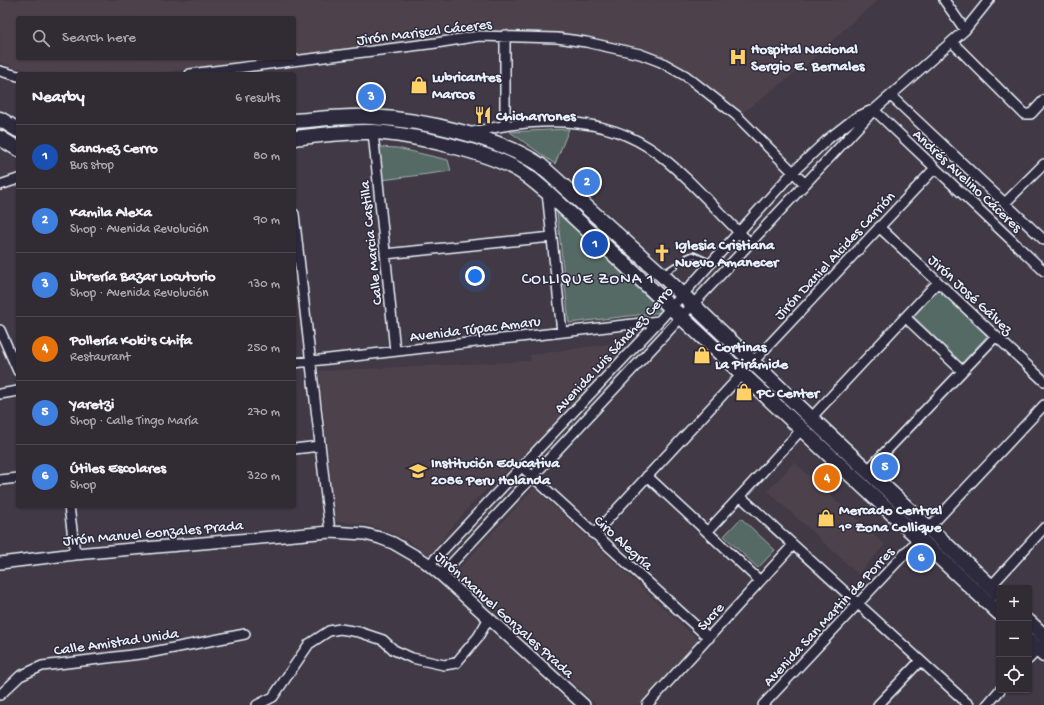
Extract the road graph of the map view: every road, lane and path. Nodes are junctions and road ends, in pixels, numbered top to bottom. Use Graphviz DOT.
graph roads {
  1 [pos="944,0"];
  2 [pos="989,0"];
  3 [pos="965,30"];
  4 [pos="505,35"];
  5 [pos="952,42"];
  6 [pos="0,71"];
  7 [pos="206,72"];
  8 [pos="16,75"];
  9 [pos="891,96"];
  10 [pos="1044,100"];
  11 [pos="874,110"];
  12 [pos="0,119"];
  13 [pos="296,121"];
  14 [pos="504,124"];
  15 [pos="16,129"];
  16 [pos="373,132"];
  17 [pos="467,134"];
  18 [pos="0,138"];
  19 [pos="296,138"];
  20 [pos="16,148"];
  21 [pos="1044,164"];
  22 [pos="935,168"];
  23 [pos="793,172"];
  24 [pos="16,180"];
  25 [pos="805,184"];
  26 [pos="0,185"];
  27 [pos="546,192"];
  28 [pos="1006,203"];
  29 [pos="879,227"];
  30 [pos="296,231"];
  31 [pos="738,232"];
  32 [pos="552,237"];
  33 [pos="1044,240"];
  34 [pos="750,243"];
  35 [pos="385,254"];
  36 [pos="688,257"];
  37 [pos="711,263"];
  38 [pos="674,266"];
  39 [pos="1044,270"];
  40 [pos="662,275"];
  41 [pos="938,282"];
  42 [pos="682,295"];
  43 [pos="693,305"];
  44 [pos="671,308"];
  45 [pos="682,317"];
  46 [pos="905,317"];
  47 [pos="659,322"];
  48 [pos="0,330"];
  49 [pos="562,332"];
  50 [pos="996,336"];
  51 [pos="395,351"];
  52 [pos="311,361"];
  53 [pos="753,362"];
  54 [pos="296,363"];
  55 [pos="16,366"];
  56 [pos="962,371"];
  57 [pos="743,373"];
  58 [pos="1044,381"];
  59 [pos="16,391"];
  60 [pos="0,394"];
  61 [pos="1044,405"];
  62 [pos="811,418"];
  63 [pos="802,429"];
  64 [pos="320,446"];
  65 [pos="296,448"];
  66 [pos="522,467"];
  67 [pos="867,471"];
  68 [pos="0,476"];
  69 [pos="647,476"];
  70 [pos="533,477"];
  71 [pos="16,478"];
  72 [pos="0,480"];
  73 [pos="740,496"];
  74 [pos="69,508"];
  75 [pos="1044,528"];
  76 [pos="330,532"];
  77 [pos="707,532"];
  78 [pos="594,534"];
  79 [pos="925,534"];
  80 [pos="793,545"];
  81 [pos="75,554"];
  82 [pos="0,563"];
  83 [pos="429,565"];
  84 [pos="441,575"];
  85 [pos="760,581"];
  86 [pos="995,590"];
  87 [pos="858,604"];
  88 [pos="996,610"];
  89 [pos="489,618"];
  90 [pos="1032,625"];
  91 [pos="245,634"];
  92 [pos="1044,636"];
  93 [pos="708,638"];
  94 [pos="920,661"];
  95 [pos="997,693"];
  96 [pos="0,695"];
  97 [pos="257,705"];
  98 [pos="584,705"];
  99 [pos="647,705"];
  100 [pos="763,705"];
  101 [pos="878,705"];
  102 [pos="969,705"];
  103 [pos="987,705"];
  1 -- 3 [label="street"];
  2 -- 3 [label="street, Avenida Luis Sánchez Cerro"];
  3 -- 5 [label="street, Avenida Luis Sánchez Cerro"];
  4 -- 7 [label="street, Jirón Mariscal Cáceres"];
  4 -- 14 [label="street"];
  4 -- 23 [label="street, Jirón Mariscal Cáceres"];
  5 -- 9 [label="street, Avenida Luis Sánchez Cerro"];
  5 -- 10 [label="street"];
  6 -- 8 [label="street"];
  9 -- 11 [label="street, Avenida Luis Sánchez Cerro"];
  9 -- 28 [label="street, Andrés Avelino Cáceres"];
  11 -- 22 [label="street, Andrés Avelino Cáceres"];
  11 -- 23 [label="street, Avenida Luis Sánchez Cerro"];
  11 -- 25 [label="street, Avenida Luis Sánchez Cerro"];
  12 -- 15 [label="main road"];
  13 -- 17 [label="main road"];
  14 -- 17 [label="street"];
  14 -- 31 [label="street"];
  16 -- 19 [label="main road"];
  16 -- 27 [label="main road"];
  16 -- 35 [label="street, Calle Marcia Castilla"];
  17 -- 40 [label="main road"];
  18 -- 20 [label="main road"];
  21 -- 28 [label="street"];
  22 -- 29 [label="street, Jirón Daniel Alcides Carrión"];
  22 -- 39 [label="street, Andrés Avelino Cáceres"];
  23 -- 25 [label="street, Jirón Mariscal Cáceres"];
  23 -- 31 [label="street, Avenida Luis Sánchez Cerro"];
  24 -- 26 [label="street"];
  25 -- 34 [label="street, Avenida Luis Sánchez Cerro"];
  27 -- 32 [label="street"];
  27 -- 44 [label="main road"];
  28 -- 33 [label="street, Andrés Avelino Cáceres"];
  29 -- 41 [label="street, Jirón José Gálvez"];
  29 -- 53 [label="street, Jirón Daniel Alcides Carrión"];
  30 -- 52 [label="street"];
  31 -- 34 [label="street"];
  31 -- 37 [label="street, Avenida Luis Sánchez Cerro"];
  32 -- 35 [label="street"];
  32 -- 49 [label="street"];
  34 -- 43 [label="street, Avenida Luis Sánchez Cerro"];
  35 -- 51 [label="street, Calle Marcia Castilla"];
  36 -- 37 [label="lane"];
  37 -- 42 [label="street, Avenida Luis Sánchez Cerro"];
  38 -- 40 [label="lane"];
  40 -- 42 [label="main road"];
  41 -- 46 [label="street"];
  41 -- 50 [label="street, Jirón José Gálvez"];
  42 -- 43 [label="main road"];
  42 -- 44 [label="street, Avenida Luis Sánchez Cerro"];
  43 -- 45 [label="street, Avenida Luis Sánchez Cerro"];
  43 -- 53 [label="main road"];
  44 -- 45 [label="main road"];
  44 -- 47 [label="street, Avenida Luis Sánchez Cerro"];
  45 -- 57 [label="main road"];
  45 -- 70 [label="street, Avenida Luis Sánchez Cerro"];
  46 -- 56 [label="street"];
  46 -- 62 [label="street"];
  47 -- 49 [label="street, Avenida Túpac Amaru"];
  47 -- 66 [label="street, Avenida Luis Sánchez Cerro"];
  48 -- 55 [label="street"];
  49 -- 51 [label="street, Avenida Túpac Amaru"];
  50 -- 56 [label="street"];
  50 -- 58 [label="street, Jirón José Gálvez"];
  51 -- 52 [label="street, Avenida Túpac Amaru"];
  52 -- 54 [label="street, Avenida Túpac Amaru"];
  52 -- 64 [label="street"];
  53 -- 62 [label="main road"];
  56 -- 67 [label="street"];
  57 -- 63 [label="main road"];
  57 -- 69 [label="street"];
  59 -- 60 [label="street"];
  61 -- 79 [label="street, Avenida San Martin de Porres"];
  62 -- 67 [label="main road"];
  63 -- 73 [label="street"];
  63 -- 79 [label="main road"];
  64 -- 65 [label="street"];
  64 -- 76 [label="street"];
  66 -- 70 [label="street, Ciro Alegría"];
  66 -- 83 [label="street, Avenida Luis Sánchez Cerro"];
  67 -- 79 [label="main road"];
  68 -- 72 [label="street"];
  69 -- 77 [label="street"];
  69 -- 78 [label="street"];
  70 -- 78 [label="street, Ciro Alegría"];
  70 -- 84 [label="street, Avenida Luis Sánchez Cerro"];
  71 -- 72 [label="street"];
  73 -- 77 [label="street"];
  73 -- 80 [label="street"];
  74 -- 81 [label="street"];
  75 -- 86 [label="street"];
  76 -- 81 [label="street, Jirón Manuel Gonzales Prada"];
  76 -- 83 [label="street, Jirón Manuel Gonzales Prada"];
  77 -- 85 [label="street"];
  78 -- 93 [label="street, Ciro Alegría"];
  79 -- 86 [label="main road"];
  79 -- 87 [label="street, Avenida San Martin de Porres"];
  79 -- 88 [label="main road"];
  80 -- 85 [label="street, Sucre"];
  80 -- 87 [label="street"];
  81 -- 82 [label="street, Jirón Manuel Gonzales Prada"];
  83 -- 84 [label="street, Jirón Manuel Gonzales Prada"];
  84 -- 89 [label="street, Jirón Manuel Gonzales Prada"];
  85 -- 93 [label="street, Sucre"];
  87 -- 94 [label="street"];
  87 -- 100 [label="street, Avenida San Martin de Porres"];
  89 -- 97 [label="street"];
  89 -- 98 [label="street, Jirón Manuel Gonzales Prada"];
  90 -- 92 [label="main road"];
  91 -- 96 [label="street, Calle Amistad Unida"];
  93 -- 99 [label="street, Sucre"];
  94 -- 101 [label="street"];
  94 -- 102 [label="street"];
  95 -- 103 [label="street"];
}
